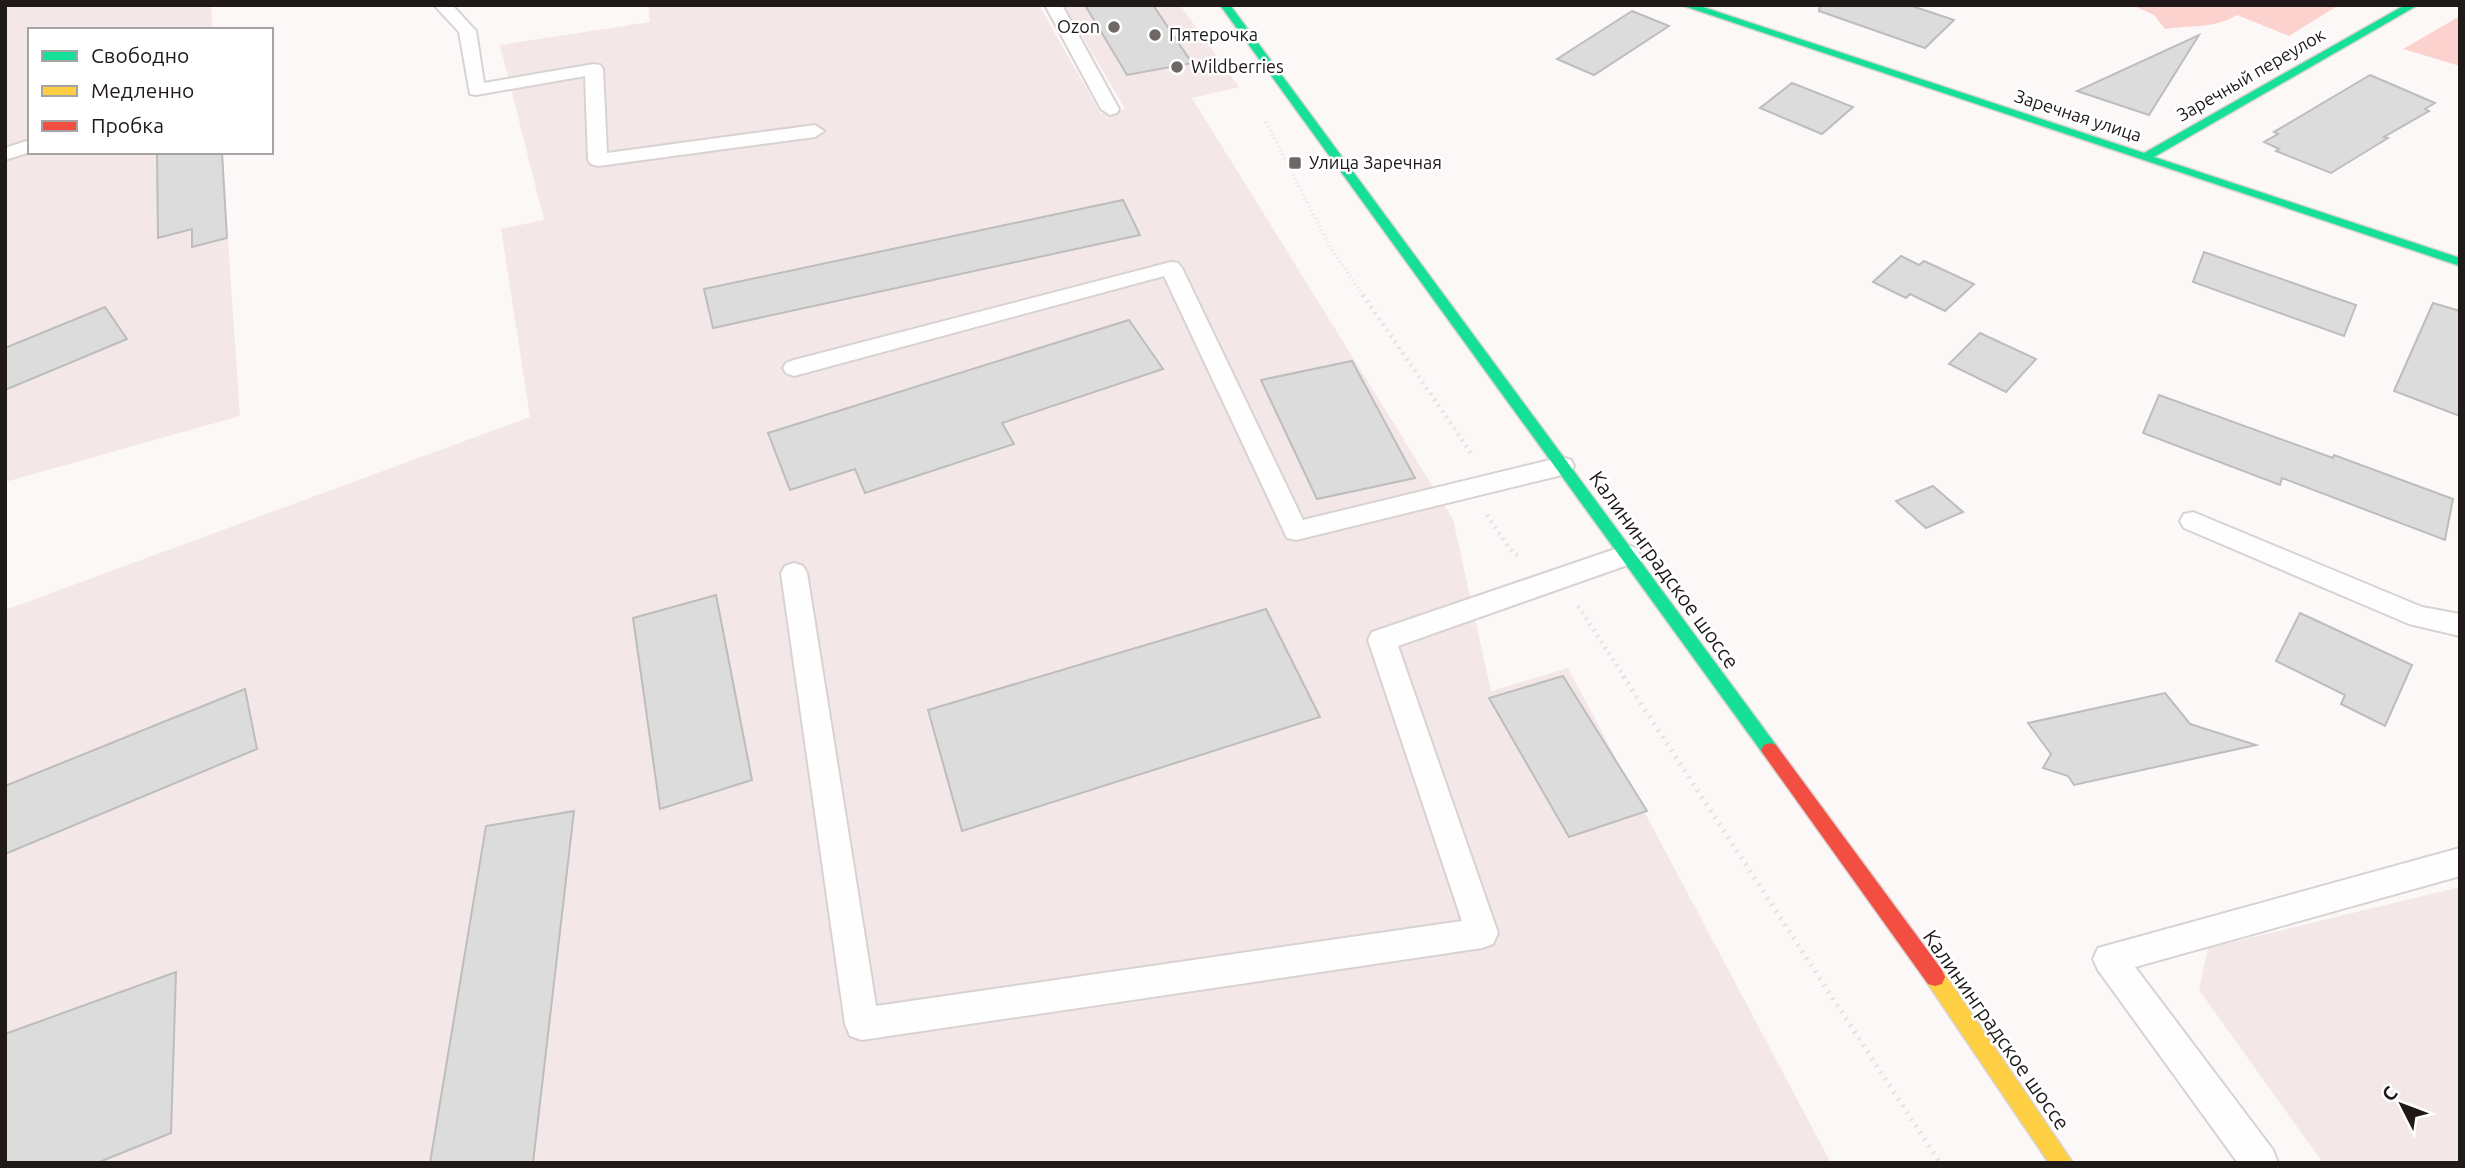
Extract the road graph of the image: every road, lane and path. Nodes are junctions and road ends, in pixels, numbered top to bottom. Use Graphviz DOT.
graph roads {
  1 [pos="442,5"];
  2 [pos="1053,5"];
  3 [pos="1225,5"];
  4 [pos="1686,5"];
  5 [pos="2413,5"];
  6 [pos="1110,108"];
  7 [pos="815,131"];
  8 [pos="28,147"];
  9 [pos="5,154"];
  10 [pos="2145,158"];
  11 [pos="2460,262"];
  12 [pos="794,368"];
  13 [pos="1562,466"];
  14 [pos="2193,521"];
  15 [pos="1627,555"];
  16 [pos="794,573"];
  17 [pos="2460,625"];
  18 [pos="2460,862"];
  19 [pos="2062,1163"];
  20 [pos="2260,1163"];
  1 -- 7 [label="lane"];
  2 -- 6 [label="lane"];
  3 -- 13 [label="main road, Калининградское шоссе"];
  4 -- 10 [label="main road, Заречная улица"];
  5 -- 10 [label="main road, Заречный переулок"];
  8 -- 9 [label="lane"];
  10 -- 11 [label="main road, Заречная улица"];
  12 -- 13 [label="lane"];
  13 -- 15 [label="main road, Калининградское шоссе"];
  14 -- 17 [label="lane"];
  15 -- 16 [label="lane"];
  15 -- 19 [label="main road, Калининградское шоссе"];
  18 -- 20 [label="lane"];
}
